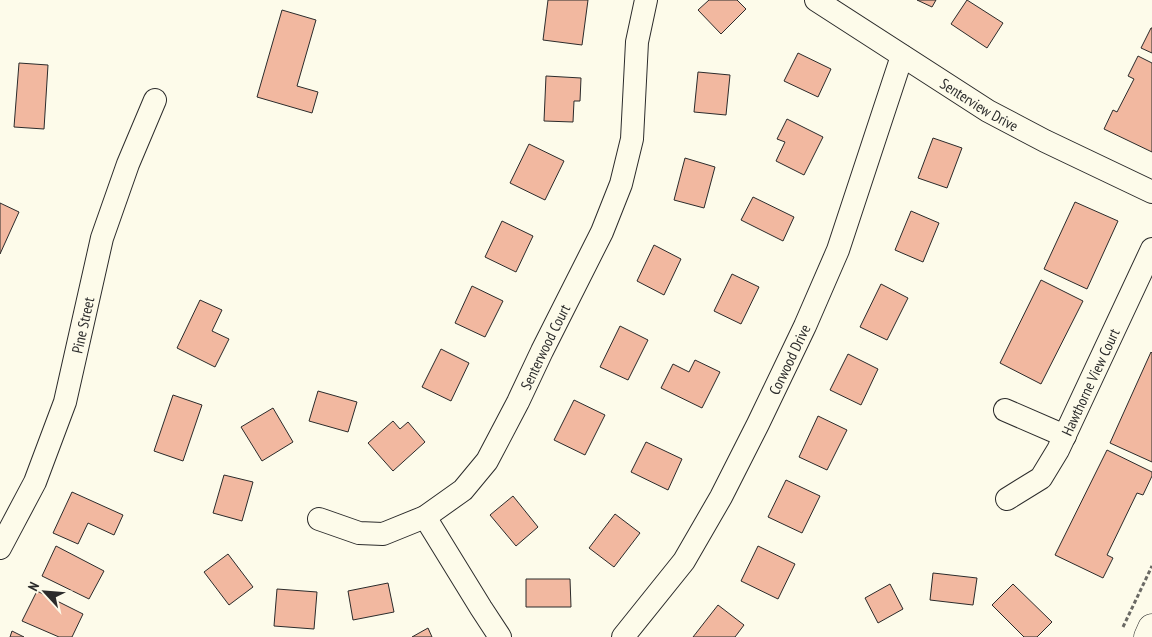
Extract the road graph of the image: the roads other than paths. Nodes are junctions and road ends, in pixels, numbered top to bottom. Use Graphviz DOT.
graph roads {
  1 [pos="646,0"];
  2 [pos="816,0"];
  3 [pos="902,56"];
  4 [pos="155,100"];
  5 [pos="1152,192"];
  6 [pos="1152,249"];
  7 [pos="1005,410"];
  8 [pos="1065,436"];
  9 [pos="1007,499"];
  10 [pos="425,517"];
  11 [pos="320,519"];
  12 [pos="0,548"];
  13 [pos="1152,628"];
  14 [pos="1135,632"];
  15 [pos="500,637"];
  16 [pos="623,637"];
  1 -- 10 [label="street, Senterwood Court"];
  2 -- 3 [label="street, Senterview Drive"];
  3 -- 5 [label="street, Senterview Drive"];
  3 -- 16 [label="street, Corwood Drive"];
  4 -- 12 [label="street, Pine Street"];
  6 -- 8 [label="street, Hawthorne View Court"];
  7 -- 8 [label="street"];
  8 -- 9 [label="street, Hawthorne View Court"];
  10 -- 11 [label="street, Senterwood Court"];
  10 -- 15 [label="street"];
  13 -- 14 [label="highway"];
}
